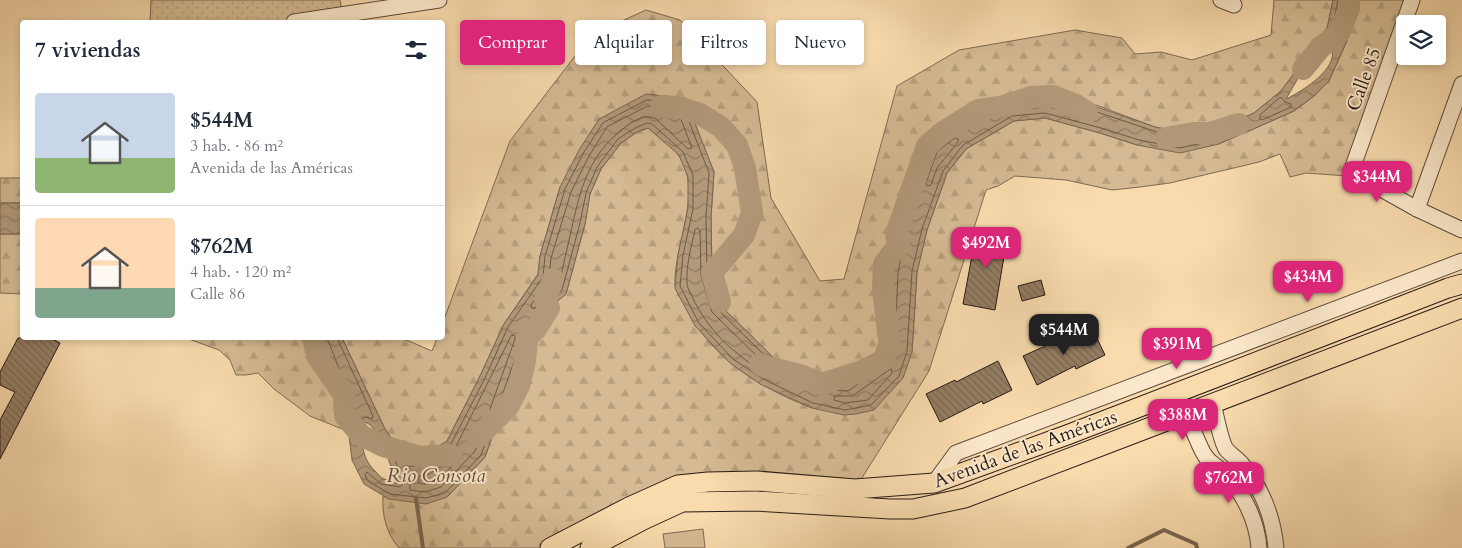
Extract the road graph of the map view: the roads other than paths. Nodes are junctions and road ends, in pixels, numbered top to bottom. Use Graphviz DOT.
graph roads {
  1 [pos="439,0"];
  2 [pos="1412,0"];
  3 [pos="307,20"];
  4 [pos="1462,84"];
  5 [pos="1417,209"];
  6 [pos="1462,230"];
  7 [pos="1462,261"];
  8 [pos="1462,284"];
  9 [pos="1462,308"];
  10 [pos="1158,377"];
  11 [pos="1203,403"];
  12 [pos="1186,414"];
  13 [pos="1196,435"];
  14 [pos="934,483"];
  15 [pos="550,548"];
  16 [pos="590,548"];
  17 [pos="1259,548"];
  18 [pos="1276,548"];
  1 -- 3 [label="street"];
  2 -- 5 [label="street, Calle 85"];
  4 -- 5 [label="street"];
  5 -- 6 [label="street"];
  7 -- 10 [label="street"];
  8 -- 11 [label="main road, Avenida de las Américas"];
  9 -- 11 [label="main road, Avenida de las Américas"];
  10 -- 11 [label="street"];
  10 -- 14 [label="street"];
  11 -- 12 [label="main road"];
  11 -- 13 [label="street"];
  11 -- 14 [label="main road, Avenida de las Américas"];
  11 -- 18 [label="street"];
  12 -- 13 [label="street"];
  12 -- 16 [label="main road, Avenida de las Américas"];
  13 -- 17 [label="street"];
  14 -- 15 [label="main road, Avenida de las Américas"];
}
